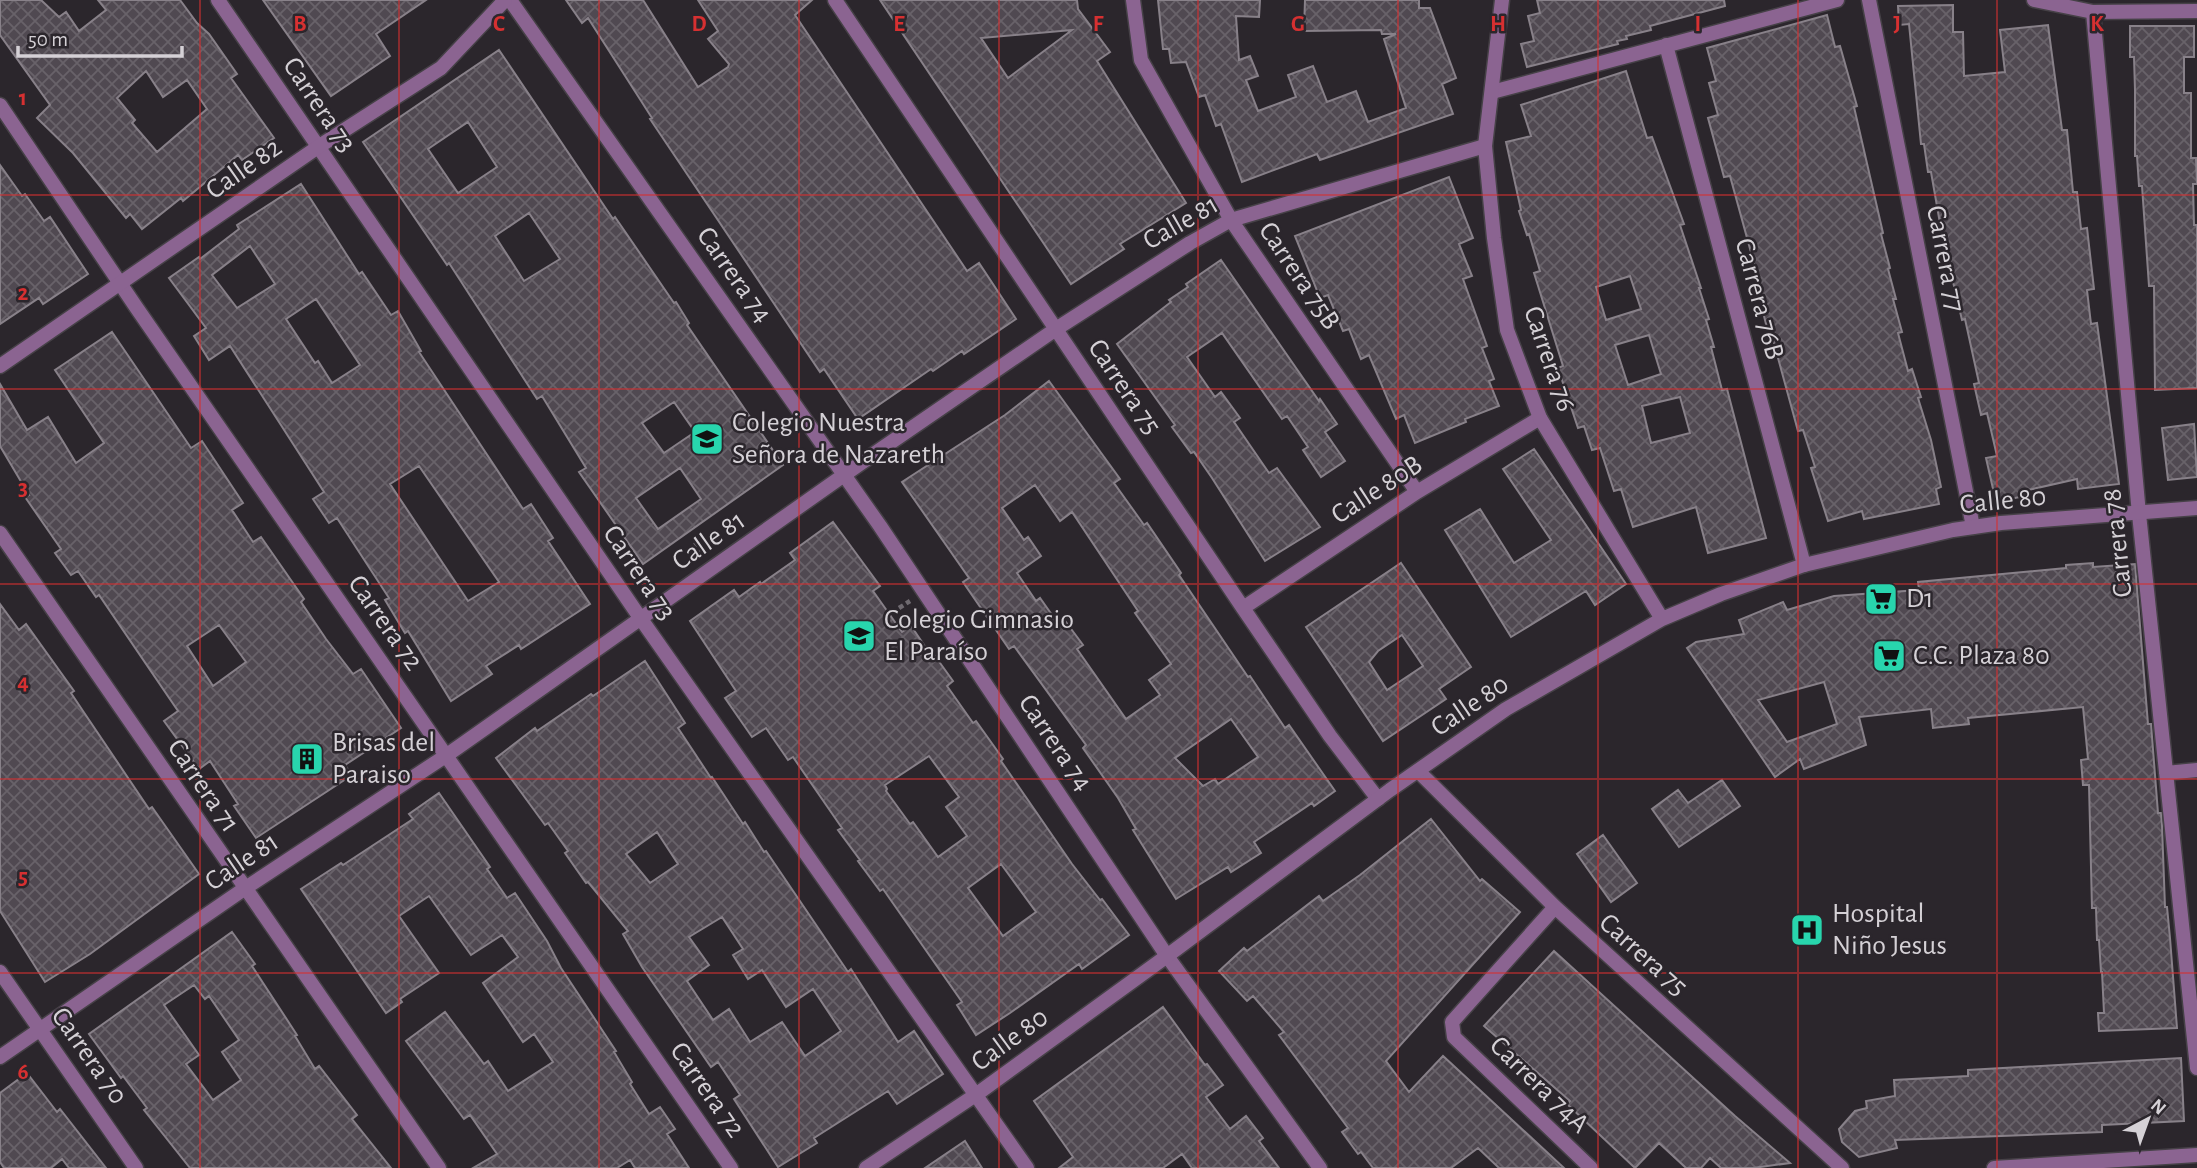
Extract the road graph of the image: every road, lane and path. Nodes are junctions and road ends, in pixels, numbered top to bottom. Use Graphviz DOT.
graph roads {
  1 [pos="218,0"];
  2 [pos="505,0"];
  3 [pos="510,0"];
  4 [pos="835,0"];
  5 [pos="1133,0"];
  6 [pos="1502,0"];
  7 [pos="1837,0"];
  8 [pos="1869,0"];
  9 [pos="2034,0"];
  10 [pos="2197,11"];
  11 [pos="2093,12"];
  12 [pos="1666,45"];
  13 [pos="1492,92"];
  14 [pos="0,105"];
  15 [pos="1485,146"];
  16 [pos="318,147"];
  17 [pos="1231,220"];
  18 [pos="121,283"];
  19 [pos="1056,329"];
  20 [pos="0,366"];
  21 [pos="1539,418"];
  22 [pos="844,475"];
  23 [pos="1417,492"];
  24 [pos="2197,508"];
  25 [pos="2139,514"];
  26 [pos="1973,527"];
  27 [pos="0,533"];
  28 [pos="1804,565"];
  29 [pos="1243,608"];
  30 [pos="641,619"];
  31 [pos="1662,619"];
  32 [pos="447,755"];
  33 [pos="2197,770"];
  34 [pos="1418,771"];
  35 [pos="2166,774"];
  36 [pos="1378,799"];
  37 [pos="244,889"];
  38 [pos="1555,907"];
  39 [pos="1167,957"];
  40 [pos="0,972"];
  41 [pos="40,1028"];
  42 [pos="0,1057"];
  43 [pos="2197,1068"];
  44 [pos="977,1094"];
  45 [pos="2197,1155"];
  46 [pos="136,1168"];
  47 [pos="439,1168"];
  48 [pos="731,1168"];
  49 [pos="866,1168"];
  50 [pos="1027,1168"];
  51 [pos="1320,1168"];
  52 [pos="1591,1168"];
  53 [pos="1842,1168"];
  54 [pos="1994,1168"];
  1 -- 16 [label="street, Carrera 73"];
  2 -- 16 [label="street, Calle 82"];
  3 -- 22 [label="street, Carrera 74"];
  4 -- 19 [label="street, Carrera 75"];
  5 -- 17 [label="street, Carrera 75B"];
  6 -- 13 [label="street, Carrera 76"];
  7 -- 12 [label="street"];
  8 -- 26 [label="street, Carrera 77"];
  9 -- 11 [label="street"];
  10 -- 11 [label="street"];
  11 -- 25 [label="street, Carrera 78"];
  12 -- 13 [label="street"];
  12 -- 28 [label="street, Carrera 76B"];
  13 -- 15 [label="street, Carrera 76"];
  14 -- 18 [label="street, Carrera 72"];
  15 -- 17 [label="street, Calle 81"];
  15 -- 21 [label="street, Carrera 76"];
  16 -- 18 [label="street, Calle 82"];
  16 -- 30 [label="street, Carrera 73"];
  17 -- 19 [label="street, Calle 81"];
  17 -- 23 [label="street, Carrera 75B"];
  18 -- 20 [label="street, Calle 82"];
  18 -- 32 [label="street, Carrera 72"];
  19 -- 22 [label="street, Calle 81"];
  19 -- 29 [label="street, Carrera 75"];
  21 -- 23 [label="street, Calle 80B"];
  21 -- 31 [label="street, Carrera 76"];
  22 -- 30 [label="street, Calle 81"];
  22 -- 39 [label="street, Carrera 74"];
  23 -- 29 [label="street, Calle 80B"];
  24 -- 25 [label="street, Calle 80"];
  25 -- 26 [label="street, Calle 80"];
  25 -- 35 [label="street, Carrera 78"];
  26 -- 28 [label="street, Calle 80"];
  27 -- 37 [label="street, Carrera 71"];
  28 -- 31 [label="street, Calle 80"];
  29 -- 36 [label="street, Carrera 75"];
  30 -- 32 [label="street, Calle 81"];
  30 -- 44 [label="street, Carrera 73"];
  31 -- 34 [label="street, Calle 80"];
  32 -- 37 [label="street, Calle 81"];
  32 -- 48 [label="street, Carrera 72"];
  33 -- 35 [label="street"];
  34 -- 36 [label="street, Calle 80"];
  34 -- 38 [label="street, Carrera 75"];
  35 -- 43 [label="street, Carrera 78"];
  36 -- 39 [label="street, Calle 80"];
  37 -- 41 [label="street, Calle 81"];
  37 -- 47 [label="street, Carrera 71"];
  38 -- 52 [label="street, Carrera 74A"];
  38 -- 53 [label="street, Carrera 75"];
  39 -- 44 [label="street, Calle 80"];
  39 -- 51 [label="street, Carrera 74"];
  40 -- 41 [label="street, Carrera 70"];
  41 -- 42 [label="street, Calle 81"];
  41 -- 46 [label="street, Carrera 70"];
  44 -- 49 [label="street, Calle 80"];
  44 -- 50 [label="street, Carrera 73"];
  45 -- 54 [label="street"];
}
